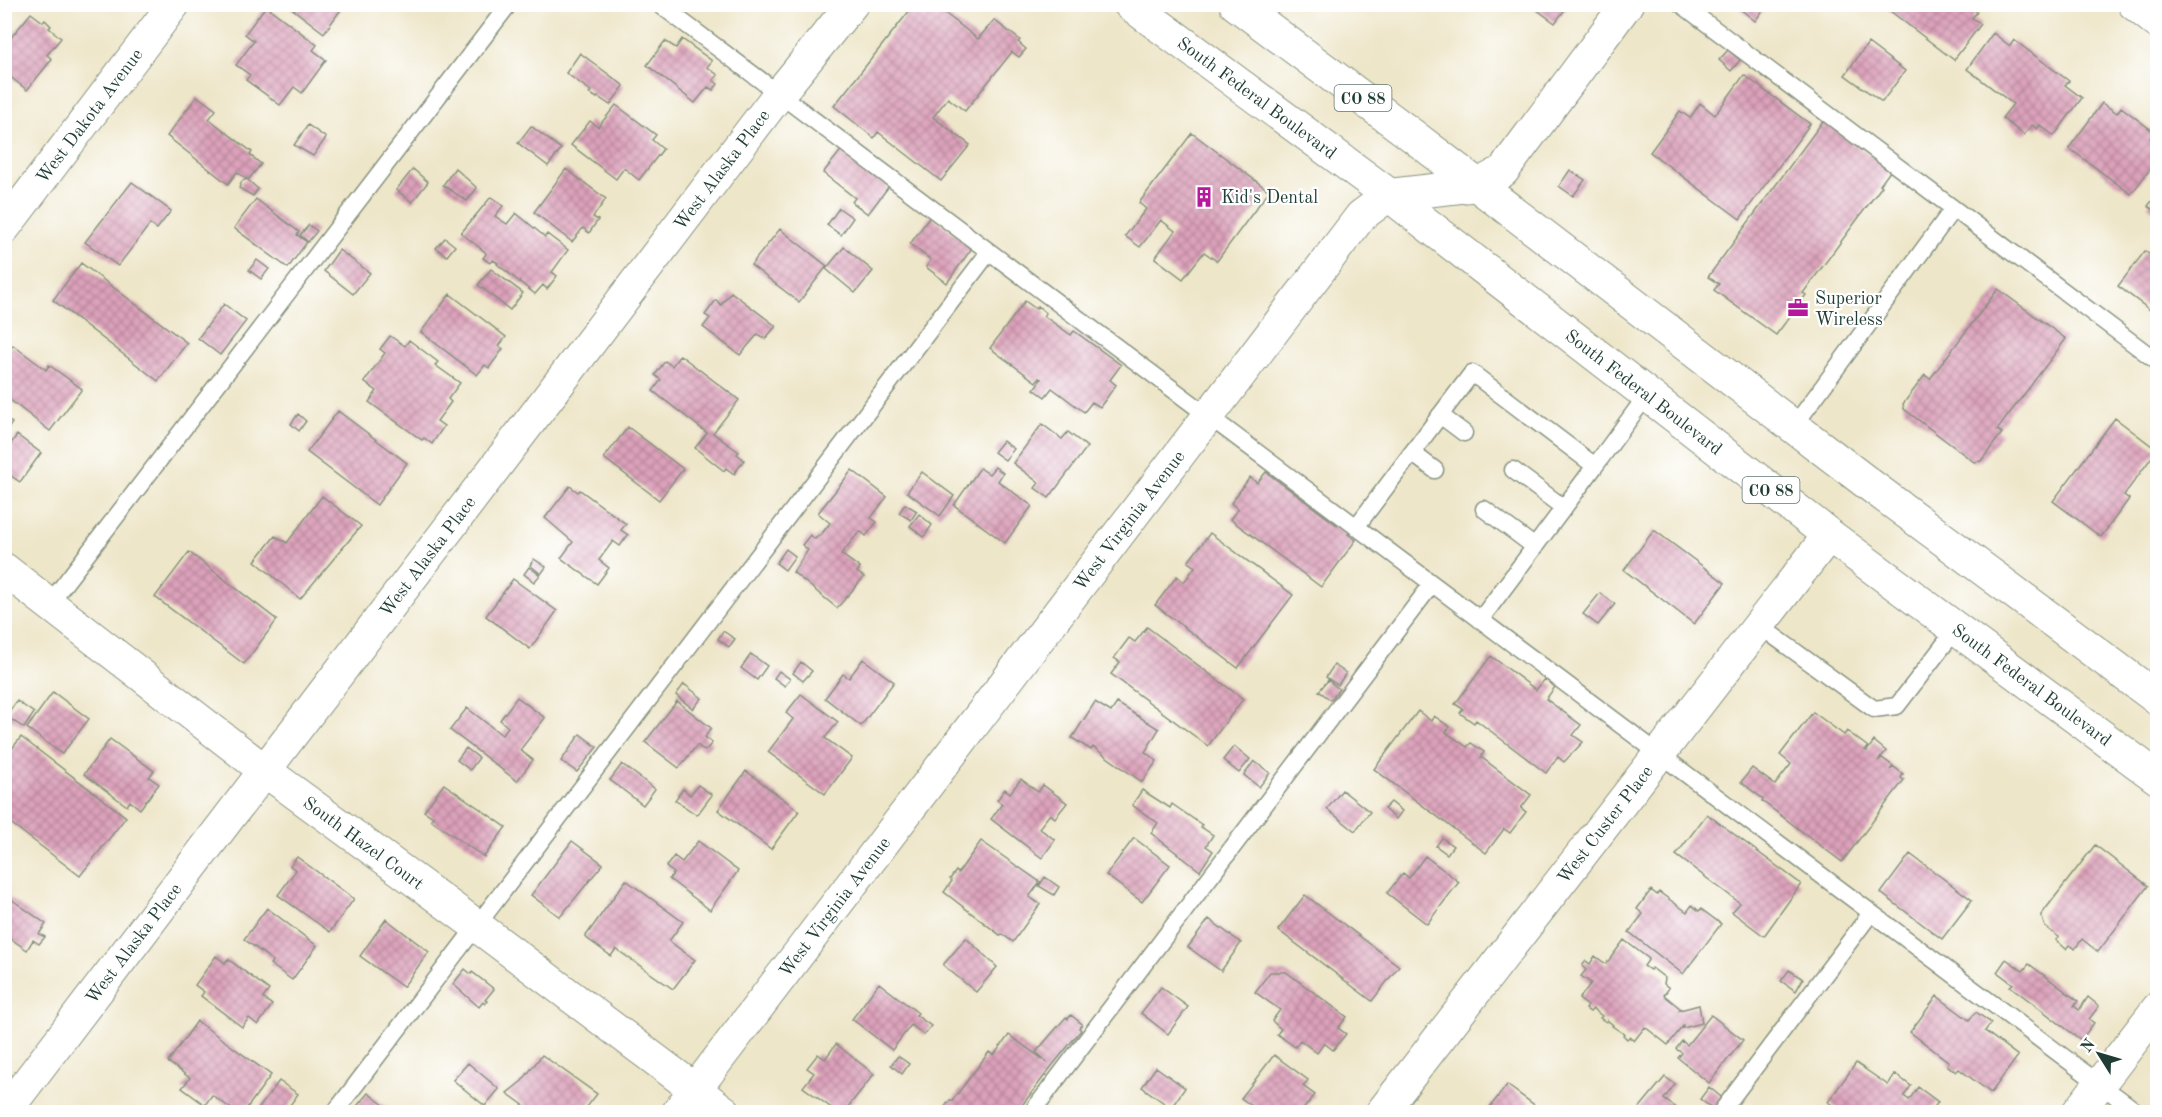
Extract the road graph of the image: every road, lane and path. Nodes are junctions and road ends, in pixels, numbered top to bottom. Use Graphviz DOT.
graph roads {
  1 [pos="509,4"];
  2 [pos="659,4"];
  3 [pos="852,4"];
  4 [pos="1130,4"];
  5 [pos="1236,4"];
  6 [pos="1627,4"];
  7 [pos="1681,4"];
  8 [pos="2134,4"];
  9 [pos="160,9"];
  10 [pos="2157,22"];
  11 [pos="779,94"];
  12 [pos="1478,185"];
  13 [pos="1389,195"];
  14 [pos="1953,209"];
  15 [pos="4,228"];
  16 [pos="989,252"];
  17 [pos="2157,362"];
  18 [pos="1647,395"];
  19 [pos="1440,415"];
  20 [pos="1208,416"];
  21 [pos="1794,426"];
  22 [pos="1464,433"];
  23 [pos="1412,453"];
  24 [pos="1595,466"];
  25 [pos="1435,470"];
  26 [pos="1513,470"];
  27 [pos="1564,508"];
  28 [pos="1484,509"];
  29 [pos="1356,527"];
  30 [pos="1829,535"];
  31 [pos="1535,547"];
  32 [pos="4,569"];
  33 [pos="1432,584"];
  34 [pos="49,604"];
  35 [pos="1480,620"];
  36 [pos="1760,626"];
  37 [pos="1956,629"];
  38 [pos="2157,699"];
  39 [pos="1659,754"];
  40 [pos="264,770"];
  41 [pos="2157,778"];
  42 [pos="1871,913"];
  43 [pos="477,926"];
  44 [pos="2157,1008"];
  45 [pos="2100,1084"];
  46 [pos="687,1101"];
  47 [pos="5,1113"];
  48 [pos="335,1113"];
  49 [pos="725,1113"];
  50 [pos="1032,1113"];
  51 [pos="1382,1113"];
  52 [pos="1721,1113"];
  53 [pos="2078,1113"];
  54 [pos="2137,1113"];
  1 -- 34 [label="lane"];
  2 -- 11 [label="lane"];
  3 -- 11 [label="street, West Alaska Place"];
  4 -- 13 [label="main road, South Federal Boulevard / CO 88"];
  5 -- 12 [label="main road, CO 88"];
  6 -- 12 [label="street"];
  7 -- 14 [label="lane"];
  8 -- 10 [label="street"];
  9 -- 15 [label="street, West Dakota Avenue"];
  11 -- 16 [label="lane"];
  11 -- 40 [label="street, West Alaska Place"];
  12 -- 13 [label="street"];
  12 -- 21 [label="main road, CO 88"];
  13 -- 18 [label="main road, South Federal Boulevard / CO 88"];
  13 -- 20 [label="street, West Virginia Avenue"];
  14 -- 17 [label="lane"];
  14 -- 21 [label="lane"];
  16 -- 20 [label="lane"];
  16 -- 43 [label="lane"];
  18 -- 24 [label="lane"];
  18 -- 30 [label="main road, South Federal Boulevard / CO 88"];
  19 -- 22 [label="lane"];
  19 -- 23 [label="lane"];
  19 -- 24 [label="lane"];
  20 -- 29 [label="lane"];
  20 -- 46 [label="street, West Virginia Avenue"];
  21 -- 38 [label="main road, CO 88"];
  23 -- 25 [label="lane"];
  23 -- 29 [label="lane"];
  24 -- 27 [label="lane"];
  26 -- 27 [label="lane"];
  27 -- 31 [label="lane"];
  28 -- 31 [label="lane"];
  29 -- 33 [label="lane"];
  30 -- 36 [label="street, West Custer Place"];
  30 -- 37 [label="main road, South Federal Boulevard / CO 88"];
  31 -- 35 [label="lane"];
  32 -- 34 [label="street, South Hazel Court"];
  33 -- 35 [label="lane"];
  33 -- 50 [label="lane"];
  34 -- 40 [label="street, South Hazel Court"];
  35 -- 39 [label="lane"];
  36 -- 37 [label="lane"];
  36 -- 39 [label="street, West Custer Place"];
  37 -- 41 [label="main road, South Federal Boulevard / CO 88"];
  39 -- 42 [label="lane"];
  39 -- 51 [label="street, West Custer Place"];
  40 -- 43 [label="street, South Hazel Court"];
  40 -- 47 [label="street, West Alaska Place"];
  42 -- 45 [label="lane"];
  42 -- 52 [label="lane"];
  43 -- 46 [label="street, South Hazel Court"];
  43 -- 48 [label="lane"];
  44 -- 45 [label="street"];
  45 -- 53 [label="street"];
  45 -- 54 [label="lane"];
  46 -- 49 [label="street, South Hazel Court"];
}
